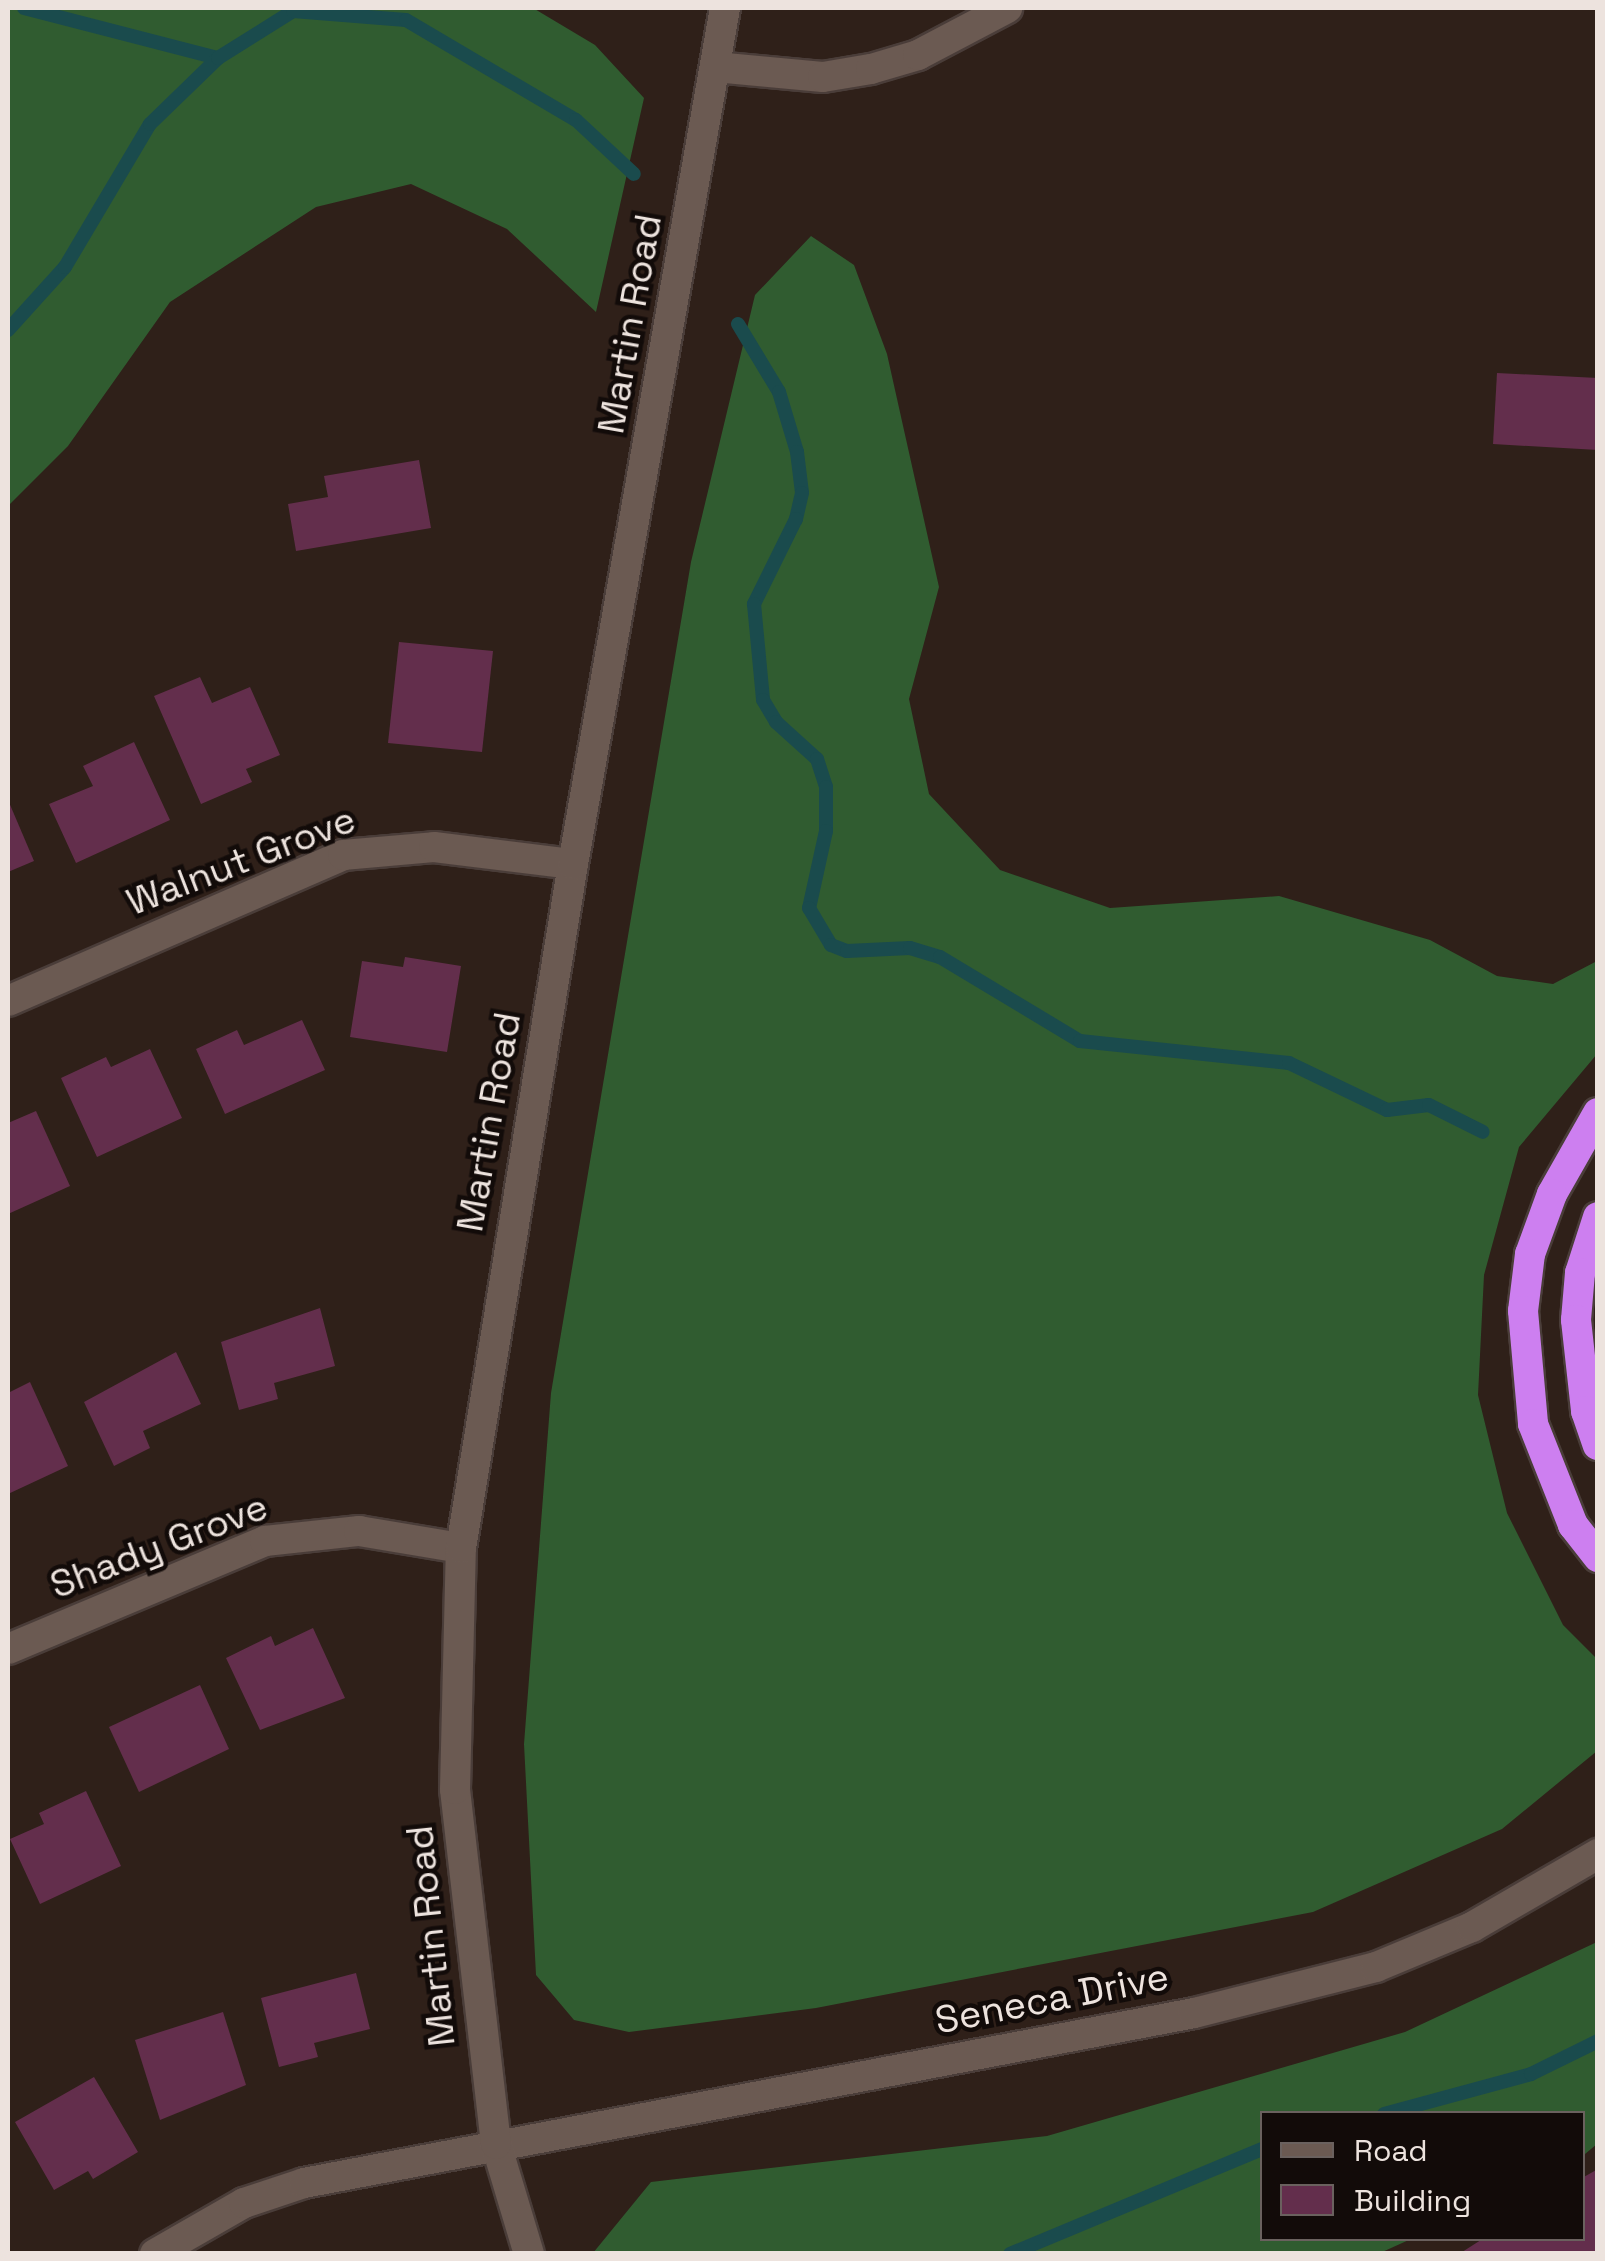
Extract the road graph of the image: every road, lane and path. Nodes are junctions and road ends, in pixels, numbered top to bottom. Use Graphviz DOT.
graph roads {
  1 [pos="726,8"];
  2 [pos="1006,8"];
  3 [pos="715,67"];
  4 [pos="573,864"];
  5 [pos="8,1001"];
  6 [pos="1598,1113"];
  7 [pos="1598,1217"];
  8 [pos="1598,1445"];
  9 [pos="461,1548"];
  10 [pos="1598,1557"];
  11 [pos="8,1649"];
  12 [pos="1598,1854"];
  13 [pos="496,2144"];
  14 [pos="155,2254"];
  15 [pos="529,2254"];
  1 -- 3 [label="street, Martin Road"];
  2 -- 3 [label="street"];
  3 -- 4 [label="street, Martin Road"];
  4 -- 5 [label="street, Walnut Grove"];
  4 -- 9 [label="street, Martin Road"];
  6 -- 10 [label="highway"];
  7 -- 8 [label="highway"];
  9 -- 11 [label="street, Shady Grove"];
  9 -- 13 [label="street, Martin Road"];
  12 -- 13 [label="street, Seneca Drive"];
  13 -- 14 [label="street, Seneca Drive"];
  13 -- 15 [label="street, Martin Road"];
}
